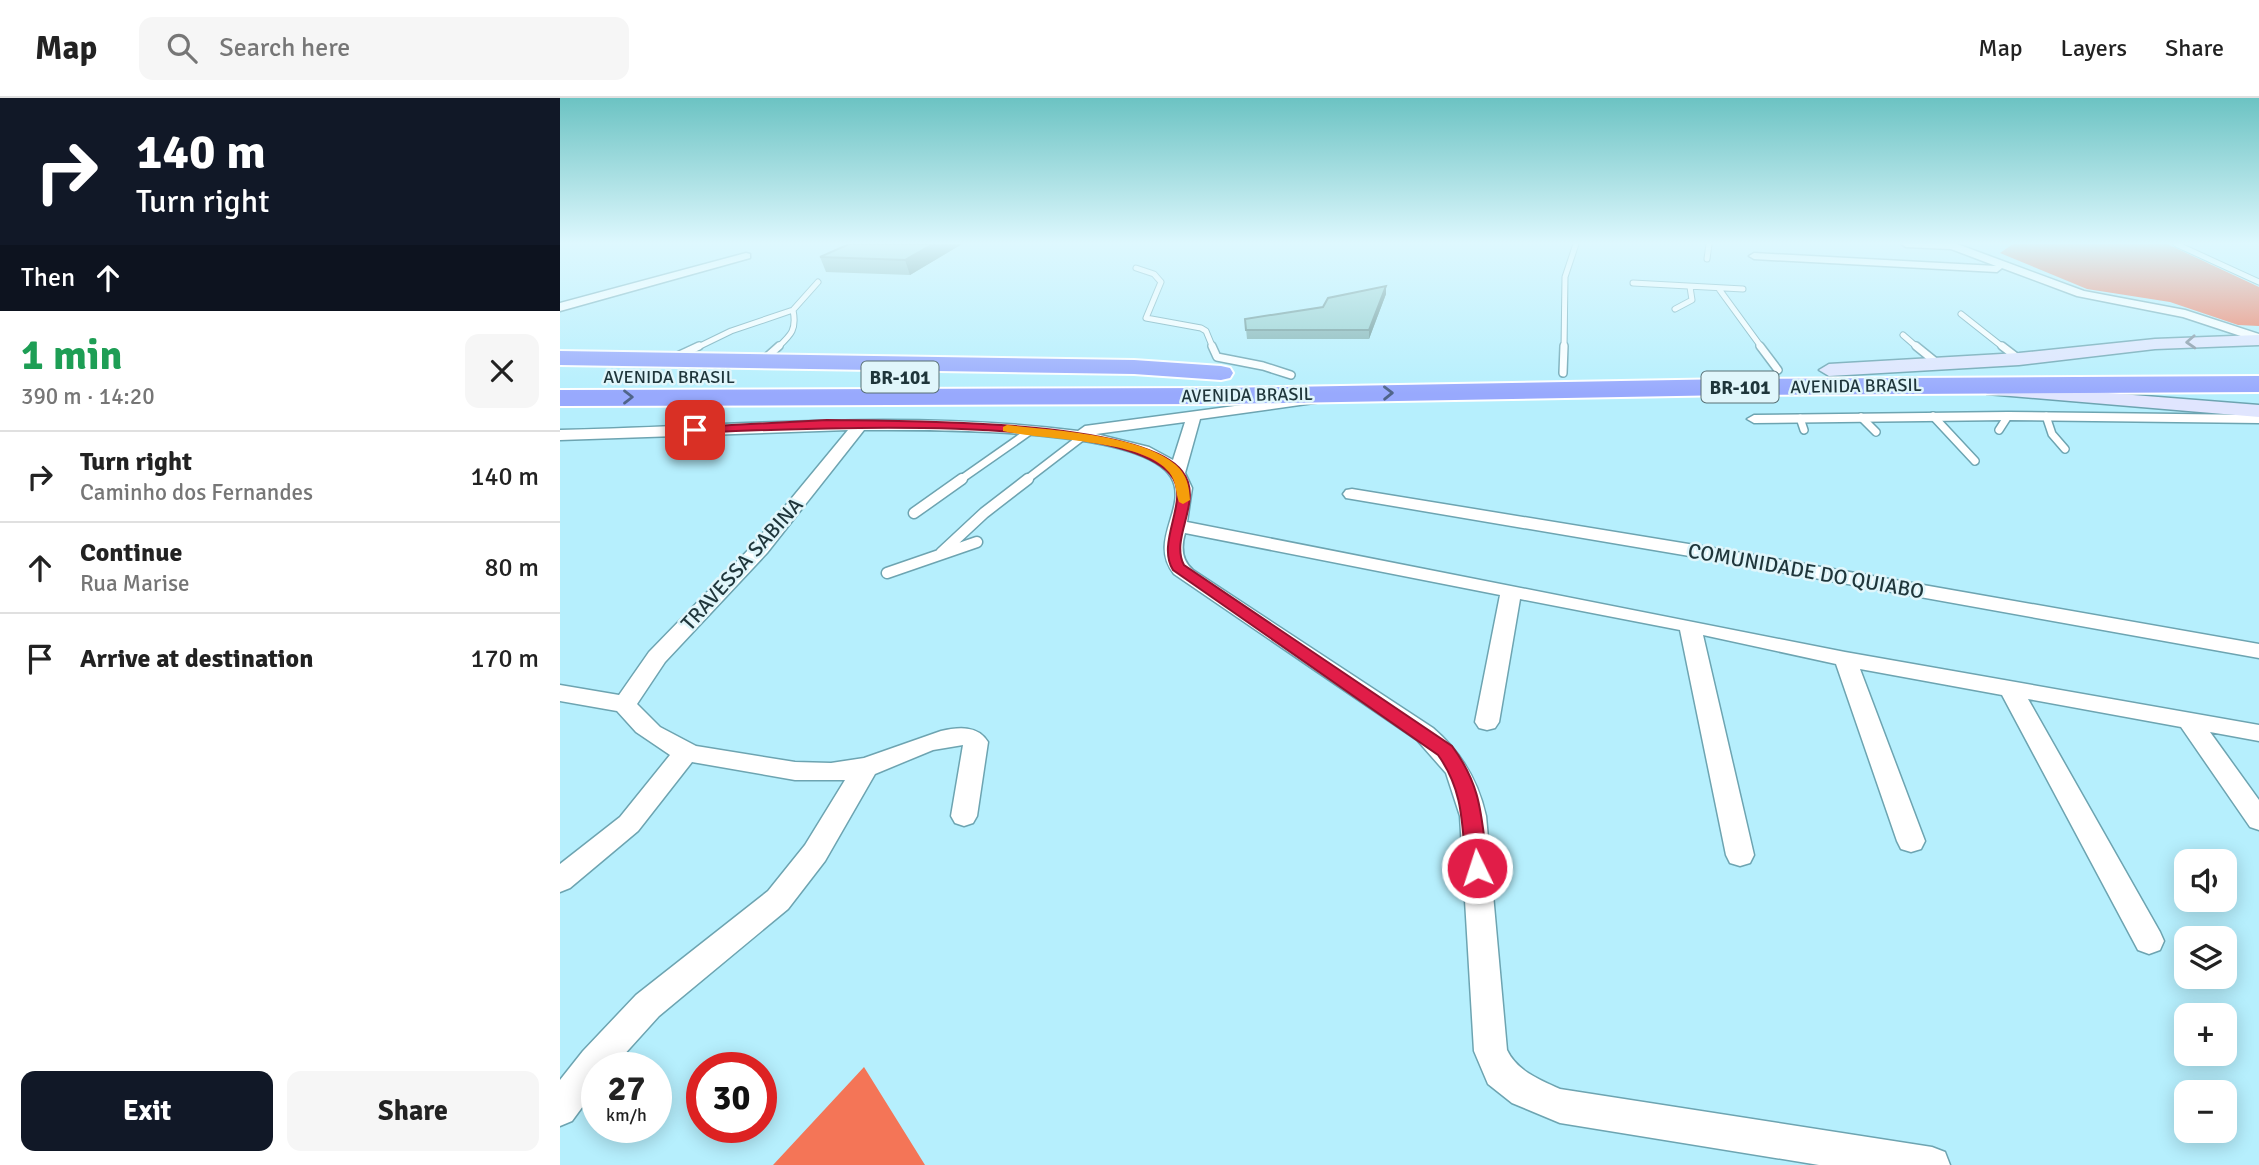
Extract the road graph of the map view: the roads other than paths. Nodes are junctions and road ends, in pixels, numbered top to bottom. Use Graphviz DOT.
graph roads {
  1 [pos="608,294"];
  2 [pos="807,294"];
  3 [pos="1156,294"];
  4 [pos="1565,294"];
  5 [pos="1691,294"];
  6 [pos="1722,294"];
  7 [pos="2080,294"];
  8 [pos="560,307"];
  9 [pos="1675,309"];
  10 [pos="793,310"];
  11 [pos="1961,314"];
  12 [pos="1903,335"];
  13 [pos="2259,339"];
  14 [pos="560,358"];
  15 [pos="2019,359"];
  16 [pos="669,360"];
  17 [pos="761,362"];
  18 [pos="2259,368"];
  19 [pos="1778,370"];
  20 [pos="1829,370"];
  21 [pos="1563,373"];
  22 [pos="1241,374"];
  23 [pos="1936,374"];
  24 [pos="1291,375"];
  25 [pos="560,376"];
  26 [pos="2259,384"];
  27 [pos="1357,393"];
  28 [pos="1222,396"];
  29 [pos="560,398"];
  30 [pos="2259,411"];
  31 [pos="958,416"];
  32 [pos="1194,416"];
  33 [pos="1933,416"];
  34 [pos="2008,416"];
  35 [pos="2046,416"];
  36 [pos="1861,417"];
  37 [pos="560,418"];
  38 [pos="1754,419"];
  39 [pos="2259,419"];
  40 [pos="861,424"];
  41 [pos="1999,429"];
  42 [pos="1030,431"];
  43 [pos="1876,432"];
  44 [pos="1062,434"];
  45 [pos="560,435"];
  46 [pos="1083,437"];
  47 [pos="2065,449"];
  48 [pos="1975,461"];
  49 [pos="1177,473"];
  50 [pos="1352,494"];
  51 [pos="914,513"];
  52 [pos="1178,526"];
  53 [pos="977,542"];
  54 [pos="941,553"];
  55 [pos="887,573"];
  56 [pos="1511,591"];
  57 [pos="1690,626"];
  58 [pos="2259,651"];
  59 [pos="1845,659"];
  60 [pos="2010,688"];
  61 [pos="560,693"];
  62 [pos="625,704"];
  63 [pos="2187,718"];
  64 [pos="1487,722"];
  65 [pos="2259,733"];
  66 [pos="687,751"];
  67 [pos="866,767"];
  68 [pos="964,816"];
  69 [pos="2259,820"];
  70 [pos="1911,841"];
  71 [pos="1740,856"];
  72 [pos="560,880"];
  73 [pos="2149,941"];
  74 [pos="560,1109"];
  75 [pos="1932,1165"];
  1 -- 8 [label="street"];
  2 -- 10 [label="lane"];
  3 -- 24 [label="lane"];
  4 -- 21 [label="lane"];
  5 -- 9 [label="lane"];
  6 -- 19 [label="lane"];
  7 -- 13 [label="street"];
  10 -- 16 [label="lane"];
  10 -- 17 [label="lane"];
  11 -- 15 [label="lane"];
  12 -- 23 [label="lane"];
  13 -- 15 [label="street, AVENIDA BRASIL, one-way"];
  14 -- 16 [label="highway"];
  15 -- 23 [label="street, AVENIDA BRASIL"];
  16 -- 17 [label="highway"];
  17 -- 22 [label="highway"];
  18 -- 20 [label="highway, AVENIDA BRASIL / BR-101"];
  19 -- 20 [label="highway, AVENIDA BRASIL / BR-101"];
  19 -- 21 [label="highway, AVENIDA BRASIL / BR-101"];
  20 -- 23 [label="street, AVENIDA BRASIL"];
  21 -- 24 [label="highway, AVENIDA BRASIL / BR-101"];
  22 -- 24 [label="highway, AVENIDA BRASIL / BR-101"];
  22 -- 25 [label="highway, AVENIDA BRASIL / BR-101"];
  23 -- 26 [label="highway, AVENIDA BRASIL / BR-101"];
  27 -- 23 [label="highway, AVENIDA BRASIL / BR-101, one-way"];
  23 -- 30 [label="street, AVENIDA BRASIL"];
  27 -- 28 [label="highway, AVENIDA BRASIL / BR-101"];
  27 -- 32 [label="street"];
  29 -- 28 [label="highway, AVENIDA BRASIL / BR-101, one-way"];
  28 -- 31 [label="highway"];
  31 -- 37 [label="highway"];
  31 -- 40 [label="street"];
  31 -- 42 [label="street"];
  32 -- 44 [label="street"];
  32 -- 49 [label="street"];
  33 -- 34 [label="street"];
  33 -- 36 [label="street"];
  33 -- 48 [label="lane"];
  34 -- 35 [label="street"];
  34 -- 41 [label="lane"];
  35 -- 39 [label="street"];
  35 -- 47 [label="lane"];
  36 -- 38 [label="street"];
  36 -- 43 [label="lane"];
  40 -- 45 [label="street"];
  40 -- 62 [label="street, TRAVESSA SABINA"];
  42 -- 44 [label="street"];
  42 -- 51 [label="lane"];
  44 -- 46 [label="street"];
  46 -- 49 [label="street"];
  46 -- 54 [label="lane"];
  49 -- 52 [label="street"];
  50 -- 58 [label="street, COMUNIDADE DO QUIABO"];
  52 -- 56 [label="street"];
  52 -- 75 [label="street"];
  53 -- 54 [label="lane"];
  54 -- 55 [label="lane"];
  56 -- 57 [label="street"];
  56 -- 64 [label="street"];
  57 -- 59 [label="street"];
  57 -- 71 [label="street"];
  59 -- 60 [label="street"];
  59 -- 70 [label="street"];
  60 -- 63 [label="street"];
  60 -- 73 [label="street"];
  61 -- 62 [label="street"];
  62 -- 66 [label="street"];
  63 -- 65 [label="street"];
  63 -- 69 [label="street"];
  66 -- 67 [label="street"];
  66 -- 72 [label="street"];
  67 -- 68 [label="street"];
  67 -- 74 [label="street"];
}
